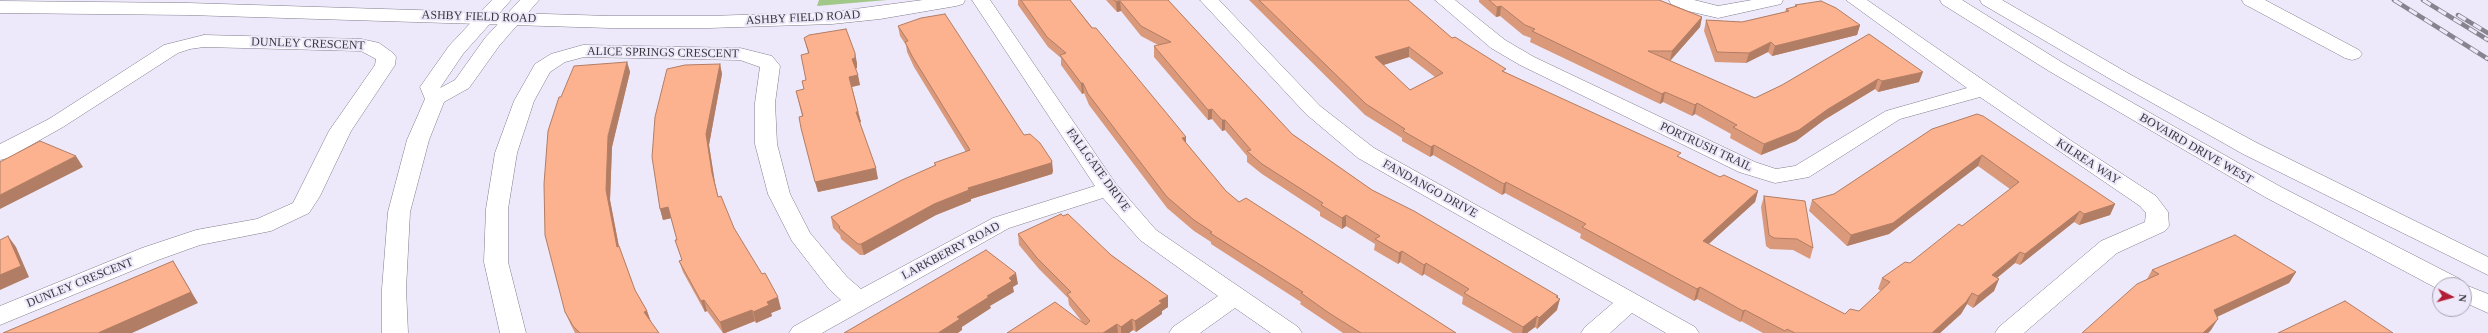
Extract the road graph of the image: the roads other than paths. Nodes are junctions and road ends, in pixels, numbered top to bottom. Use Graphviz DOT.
graph roads {
  1 [pos="5,0"];
  2 [pos="502,0"];
  3 [pos="530,0"];
  4 [pos="956,0"];
  5 [pos="981,0"];
  6 [pos="1209,0"];
  7 [pos="1444,0"];
  8 [pos="1678,0"];
  9 [pos="1774,0"];
  10 [pos="1855,0"];
  11 [pos="1949,0"];
  12 [pos="2251,0"];
  13 [pos="1993,2"];
  14 [pos="0,5"];
  15 [pos="484,17"];
  16 [pos="513,18"];
  17 [pos="2352,54"];
  18 [pos="1982,90"];
  19 [pos="436,99"];
  20 [pos="0,153"];
  21 [pos="1108,189"];
  22 [pos="2488,267"];
  23 [pos="2436,277"];
  24 [pos="1235,296"];
  25 [pos="2472,296"];
  26 [pos="858,301"];
  27 [pos="1630,301"];
  28 [pos="2488,304"];
  29 [pos="0,316"];
  30 [pos="396,333"];
  31 [pos="513,333"];
  32 [pos="802,333"];
  33 [pos="1182,333"];
  34 [pos="1289,333"];
  35 [pos="1594,333"];
  36 [pos="1686,333"];
  37 [pos="2008,333"];
  1 -- 14 [label="street"];
  2 -- 15 [label="street"];
  3 -- 16 [label="street"];
  4 -- 16 [label="street, ASHBY FIELD ROAD"];
  5 -- 21 [label="street, FALLGATE DRIVE"];
  6 -- 27 [label="street, FANDANGO DRIVE"];
  7 -- 18 [label="street, PORTRUSH TRAIL"];
  8 -- 9 [label="street"];
  10 -- 18 [label="street, KILREA WAY"];
  11 -- 23 [label="street, BOVAIRD DRIVE WEST"];
  12 -- 17 [label="street"];
  13 -- 22 [label="street, BOVAIRD DRIVE WEST"];
  14 -- 15 [label="street, ASHBY FIELD ROAD"];
  15 -- 16 [label="street, ASHBY FIELD ROAD"];
  15 -- 19 [label="street"];
  16 -- 19 [label="street"];
  18 -- 37 [label="street, KILREA WAY"];
  19 -- 30 [label="street"];
  20 -- 29 [label="street, DUNLEY CRESCENT"];
  21 -- 24 [label="street, FALLGATE DRIVE"];
  21 -- 26 [label="street, LARKBERRY ROAD"];
  24 -- 33 [label="street"];
  24 -- 34 [label="street, FALLGATE DRIVE"];
  25 -- 28 [label="street"];
  26 -- 31 [label="street, ALICE SPRINGS CRESCENT"];
  26 -- 32 [label="street, LARKBERRY ROAD"];
  27 -- 35 [label="street"];
  27 -- 36 [label="street, FANDANGO DRIVE"];
}
